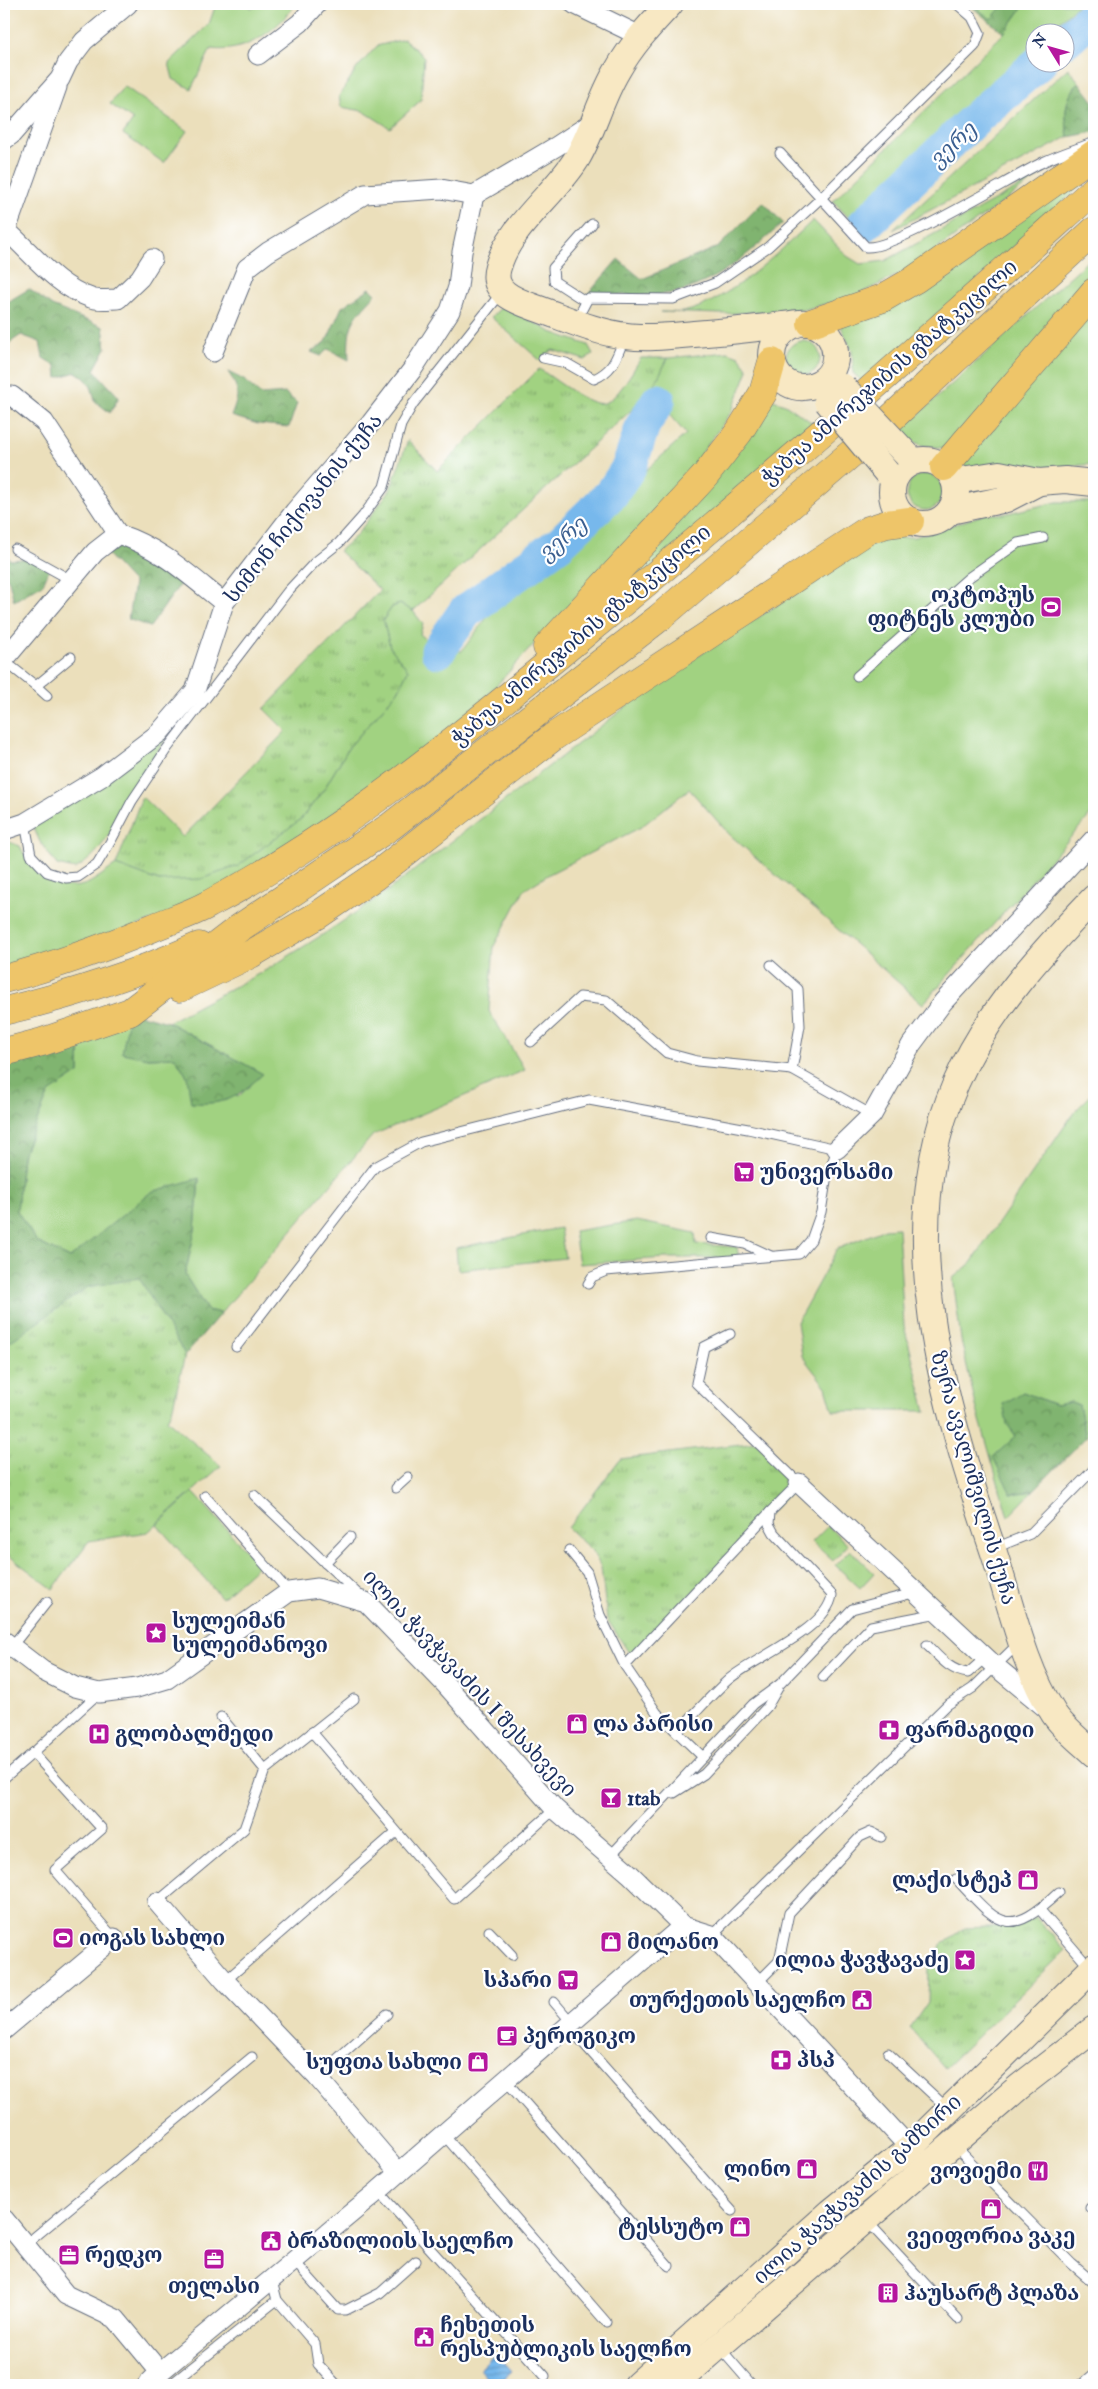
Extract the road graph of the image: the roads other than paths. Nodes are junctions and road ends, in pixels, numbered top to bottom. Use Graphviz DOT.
graph roads {
  1 [pos="128,4"];
  2 [pos="317,4"];
  3 [pos="574,4"];
  4 [pos="670,4"];
  5 [pos="957,4"];
  6 [pos="640,36"];
  7 [pos="258,55"];
  8 [pos="60,79"];
  9 [pos="595,121"];
  10 [pos="4,140"];
  11 [pos="1094,142"];
  12 [pos="780,153"];
  13 [pos="1094,154"];
  14 [pos="1094,190"];
  15 [pos="474,195"];
  16 [pos="821,198"];
  17 [pos="592,224"];
  18 [pos="1094,231"];
  19 [pos="5,234"];
  20 [pos="152,260"];
  21 [pos="502,291"];
  22 [pos="1094,292"];
  23 [pos="580,312"];
  24 [pos="805,323"];
  25 [pos="728,333"];
  26 [pos="626,336"];
  27 [pos="213,352"];
  28 [pos="772,357"];
  29 [pos="543,358"];
  30 [pos="834,386"];
  31 [pos="12,396"];
  32 [pos="911,458"];
  33 [pos="949,474"];
  34 [pos="1039,482"];
  35 [pos="890,483"];
  36 [pos="1094,483"];
  37 [pos="950,511"];
  38 [pos="910,521"];
  39 [pos="118,534"];
  40 [pos="1043,538"];
  41 [pos="15,549"];
  42 [pos="71,580"];
  43 [pos="224,603"];
  44 [pos="71,657"];
  45 [pos="4,660"];
  46 [pos="4,667"];
  47 [pos="857,676"];
  48 [pos="36,686"];
  49 [pos="47,696"];
  50 [pos="460,736"];
  51 [pos="553,737"];
  52 [pos="25,823"];
  53 [pos="391,826"];
  54 [pos="4,830"];
  55 [pos="1094,839"];
  56 [pos="1094,898"];
  57 [pos="238,929"];
  58 [pos="771,965"];
  59 [pos="4,979"];
  60 [pos="4,1011"];
  61 [pos="130,1012"];
  62 [pos="531,1042"];
  63 [pos="4,1052"];
  64 [pos="792,1070"];
  65 [pos="872,1115"];
  66 [pos="837,1149"];
  67 [pos="711,1238"];
  68 [pos="773,1257"];
  69 [pos="588,1284"];
  70 [pos="730,1334"];
  71 [pos="236,1347"];
  72 [pos="1094,1469"];
  73 [pos="408,1477"];
  74 [pos="799,1483"];
  75 [pos="396,1488"];
  76 [pos="205,1496"];
  77 [pos="254,1496"];
  78 [pos="770,1512"];
  79 [pos="350,1537"];
  80 [pos="992,1548"];
  81 [pos="569,1550"];
  82 [pos="325,1563"];
  83 [pos="289,1592"];
  84 [pos="917,1592"];
  85 [pos="47,1602"];
  86 [pos="366,1602"];
  87 [pos="939,1613"];
  88 [pos="1022,1640"];
  89 [pos="8,1644"];
  90 [pos="927,1645"];
  91 [pos="625,1666"];
  92 [pos="988,1667"];
  93 [pos="823,1677"];
  94 [pos="780,1684"];
  95 [pos="99,1693"];
  96 [pos="354,1699"];
  97 [pos="1055,1716"];
  98 [pos="220,1717"];
  99 [pos="312,1732"];
  100 [pos="677,1732"];
  101 [pos="32,1753"];
  102 [pos="1094,1754"];
  103 [pos="704,1757"];
  104 [pos="265,1770"];
  105 [pos="4,1778"];
  106 [pos="664,1800"];
  107 [pos="556,1809"];
  108 [pos="396,1832"];
  109 [pos="882,1837"];
  110 [pos="610,1856"];
  111 [pos="956,1879"];
  112 [pos="1059,1892"];
  113 [pos="157,1902"];
  114 [pos="1040,1910"];
  115 [pos="683,1926"];
  116 [pos="489,1931"];
  117 [pos="715,1932"];
  118 [pos="114,1938"];
  119 [pos="512,1954"];
  120 [pos="1093,1969"];
  121 [pos="225,1981"];
  122 [pos="757,1983"];
  123 [pos="554,2002"];
  124 [pos="387,2014"];
  125 [pos="570,2025"];
  126 [pos="1094,2029"];
  127 [pos="4,2030"];
  128 [pos="888,2052"];
  129 [pos="252,2057"];
  130 [pos="317,2077"];
  131 [pos="505,2080"];
  132 [pos="949,2110"];
  133 [pos="444,2134"];
  134 [pos="953,2144"];
  135 [pos="910,2148"];
  136 [pos="399,2174"];
  137 [pos="378,2192"];
  138 [pos="732,2211"];
  139 [pos="4,2219"];
  140 [pos="866,2220"];
  141 [pos="25,2245"];
  142 [pos="416,2260"];
  143 [pos="295,2262"];
  144 [pos="669,2266"];
  145 [pos="272,2281"];
  146 [pos="1094,2283"];
  147 [pos="278,2300"];
  148 [pos="958,2319"];
  149 [pos="606,2322"];
  150 [pos="719,2347"];
  151 [pos="1094,2374"];
  152 [pos="545,2376"];
  153 [pos="165,2378"];
  154 [pos="147,2385"];
  155 [pos="337,2385"];
  156 [pos="637,2385"];
  157 [pos="674,2385"];
  158 [pos="752,2385"];
  159 [pos="1081,2385"];
  1 -- 8 [label="street"];
  2 -- 7 [label="street"];
  3 -- 6 [label="street"];
  4 -- 6 [label="main road"];
  5 -- 16 [label="lane"];
  6 -- 9 [label="main road"];
  8 -- 10 [label="street"];
  8 -- 19 [label="street"];
  9 -- 15 [label="street"];
  9 -- 21 [label="main road"];
  11 -- 16 [label="lane"];
  12 -- 16 [label="lane"];
  13 -- 24 [label="main road"];
  14 -- 50 [label="main road, ჭაბუა ამირეჯიბის გზატკეცილი"];
  15 -- 27 [label="street"];
  15 -- 43 [label="street, სიმონ ჩიქოვანის ქუჩა"];
  16 -- 23 [label="lane"];
  17 -- 23 [label="lane"];
  18 -- 53 [label="main road, ჭაბუა ამირეჯიბის გზატკეცილი"];
  19 -- 20 [label="street"];
  21 -- 23 [label="main road"];
  21 -- 52 [label="lane"];
  22 -- 33 [label="main road"];
  23 -- 26 [label="main road"];
  24 -- 25 [label="main road"];
  24 -- 28 [label="main road"];
  24 -- 30 [label="main road"];
  25 -- 26 [label="main road"];
  25 -- 28 [label="main road"];
  26 -- 29 [label="lane"];
  28 -- 30 [label="main road"];
  28 -- 50 [label="main road"];
  30 -- 32 [label="main road, bridge"];
  30 -- 35 [label="main road, bridge"];
  31 -- 39 [label="street"];
  32 -- 33 [label="main road"];
  32 -- 35 [label="main road"];
  33 -- 34 [label="main road"];
  33 -- 37 [label="main road"];
  34 -- 36 [label="main road"];
  34 -- 37 [label="main road"];
  35 -- 38 [label="main road"];
  37 -- 38 [label="main road"];
  38 -- 51 [label="main road"];
  39 -- 42 [label="street"];
  39 -- 43 [label="street"];
  40 -- 47 [label="lane"];
  41 -- 42 [label="lane"];
  42 -- 45 [label="street"];
  43 -- 52 [label="street, სიმონ ჩიქოვანის ქუჩა"];
  44 -- 48 [label="lane"];
  46 -- 48 [label="lane"];
  48 -- 49 [label="lane"];
  50 -- 59 [label="main road, ჭაბუა ამირეჯიბის გზატკეცილი"];
  51 -- 53 [label="main road"];
  51 -- 61 [label="main road"];
  52 -- 54 [label="street, სიმონ ჩიქოვანის ქუჩა"];
  53 -- 57 [label="main road, ჭაბუა ამირეჯიბის გზატკეცილი"];
  55 -- 65 [label="street"];
  56 -- 80 [label="main road, ზურა ავალიშვილის ქუჩა"];
  57 -- 60 [label="main road, ჭაბუა ამირეჯიბის გზატკეცილი"];
  57 -- 61 [label="main road, ჭაბუა ამირეჯიბის გზატკეცილი"];
  58 -- 64 [label="lane"];
  61 -- 63 [label="main road, ჭაბუა ამირეჯიბის გზატკეცილი"];
  62 -- 64 [label="lane"];
  64 -- 65 [label="lane"];
  65 -- 66 [label="street"];
  66 -- 68 [label="lane"];
  66 -- 71 [label="lane"];
  67 -- 68 [label="lane"];
  68 -- 69 [label="lane"];
  70 -- 74 [label="lane"];
  72 -- 80 [label="lane"];
  73 -- 75 [label="lane"];
  74 -- 78 [label="lane"];
  74 -- 84 [label="street"];
  76 -- 83 [label="lane"];
  77 -- 82 [label="lane, ილია ჭავჭავაძის I შესახვევი"];
  78 -- 91 [label="lane"];
  78 -- 100 [label="lane"];
  79 -- 82 [label="lane"];
  80 -- 88 [label="main road, ზურა ავალიშვილის ქუჩა"];
  81 -- 91 [label="lane"];
  82 -- 86 [label="lane, ილია ჭავჭავაძის I შესახვევი"];
  83 -- 86 [label="street"];
  83 -- 95 [label="street"];
  84 -- 87 [label="street"];
  84 -- 94 [label="lane"];
  85 -- 89 [label="lane"];
  86 -- 107 [label="street, ილია ჭავჭავაძის I შესახვევი"];
  87 -- 92 [label="street"];
  87 -- 93 [label="lane"];
  88 -- 92 [label="lane"];
  88 -- 97 [label="main road, ზურა ავალიშვილის ქუჩა"];
  89 -- 95 [label="street"];
  90 -- 92 [label="lane"];
  91 -- 100 [label="lane"];
  92 -- 97 [label="street"];
  92 -- 117 [label="lane"];
  94 -- 103 [label="lane"];
  94 -- 106 [label="lane"];
  95 -- 101 [label="lane"];
  96 -- 99 [label="lane"];
  97 -- 102 [label="main road, ზურა ავალიშვილის ქუჩა"];
  98 -- 104 [label="lane"];
  99 -- 104 [label="lane"];
  99 -- 108 [label="lane"];
  100 -- 103 [label="lane"];
  101 -- 105 [label="lane"];
  101 -- 118 [label="lane"];
  103 -- 106 [label="lane"];
  104 -- 113 [label="lane"];
  106 -- 110 [label="lane"];
  107 -- 108 [label="lane"];
  107 -- 110 [label="street, ილია ჭავჭავაძის I შესახვევი"];
  108 -- 121 [label="lane"];
  109 -- 122 [label="lane"];
  110 -- 115 [label="street, ილია ჭავჭავაძის I შესახვევი"];
  111 -- 114 [label="lane"];
  112 -- 114 [label="lane"];
  113 -- 121 [label="street"];
  114 -- 120 [label="lane"];
  115 -- 117 [label="street, ილია ჭავჭავაძის I შესახვევი"];
  115 -- 125 [label="street"];
  116 -- 119 [label="lane"];
  117 -- 122 [label="street, ილია ჭავჭავაძის I შესახვევი"];
  118 -- 127 [label="street"];
  120 -- 132 [label="main road, ილია ჭავჭავაძის გამზირი"];
  121 -- 130 [label="street"];
  122 -- 135 [label="street, ილია ჭავჭავაძის I შესახვევი"];
  123 -- 125 [label="lane"];
  124 -- 130 [label="lane"];
  125 -- 131 [label="street"];
  125 -- 138 [label="lane"];
  126 -- 134 [label="main road, ილია ჭავჭავაძის გამზირი"];
  128 -- 132 [label="lane"];
  129 -- 141 [label="lane"];
  130 -- 136 [label="street"];
  131 -- 133 [label="street"];
  131 -- 144 [label="lane"];
  132 -- 135 [label="main road, ილია ჭავჭავაძის გამზირი"];
  133 -- 136 [label="street"];
  133 -- 149 [label="lane"];
  134 -- 140 [label="main road, ილია ჭავჭავაძის გამზირი"];
  134 -- 146 [label="lane"];
  135 -- 156 [label="main road, ილია ჭავჭავაძის გამზირი"];
  136 -- 137 [label="street"];
  137 -- 143 [label="street"];
  137 -- 152 [label="lane"];
  139 -- 141 [label="street"];
  140 -- 148 [label="lane"];
  140 -- 150 [label="main road, ილია ჭავჭავაძის გამზირი"];
  141 -- 153 [label="street"];
  142 -- 143 [label="lane"];
  143 -- 145 [label="street"];
  145 -- 147 [label="lane"];
  145 -- 153 [label="street"];
  147 -- 153 [label="lane"];
  147 -- 155 [label="lane"];
  150 -- 157 [label="main road, ილია ჭავჭავაძის გამზირი"];
  150 -- 158 [label="lane"];
  151 -- 159 [label="lane"];
  153 -- 154 [label="street"];
}
